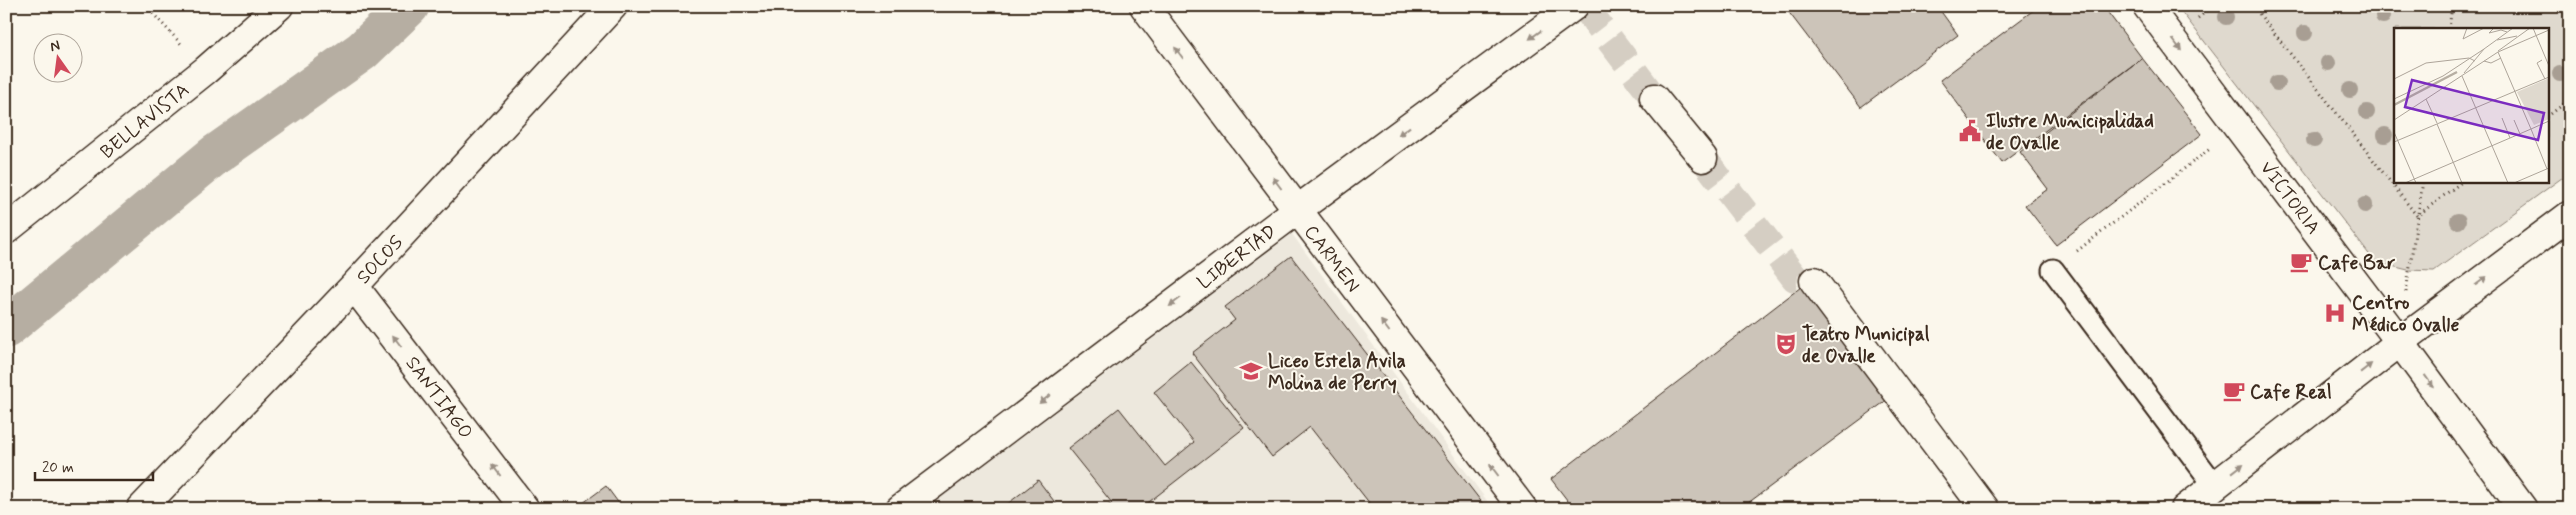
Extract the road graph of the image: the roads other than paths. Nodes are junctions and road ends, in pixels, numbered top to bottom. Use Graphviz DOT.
graph roads {
  1 [pos="279,6"];
  2 [pos="613,6"];
  3 [pos="1144,6"];
  4 [pos="1574,6"];
  5 [pos="2147,6"];
  6 [pos="1654,98"];
  7 [pos="1703,158"];
  8 [pos="1297,210"];
  9 [pos="2570,215"];
  10 [pos="6,230"];
  11 [pos="2053,270"];
  12 [pos="1814,281"];
  13 [pos="354,286"];
  14 [pos="2400,342"];
  15 [pos="2215,486"];
  16 [pos="141,509"];
  17 [pos="525,509"];
  18 [pos="900,509"];
  19 [pos="1523,509"];
  20 [pos="1985,509"];
  21 [pos="2185,509"];
  22 [pos="2523,509"];
  1 -- 10 [label="street, BELLAVISTA"];
  2 -- 13 [label="street, SOCOS"];
  8 -- 3 [label="street, CARMEN, one-way"];
  4 -- 8 [label="street, LIBERTAD, one-way"];
  5 -- 14 [label="street, VICTORIA, one-way"];
  6 -- 7 [label="street"];
  8 -- 18 [label="street, LIBERTAD, one-way"];
  19 -- 8 [label="street, CARMEN, one-way"];
  14 -- 9 [label="street, one-way"];
  11 -- 15 [label="lane"];
  12 -- 20 [label="street"];
  13 -- 16 [label="street, SOCOS"];
  17 -- 13 [label="street, SANTIAGO, one-way"];
  15 -- 14 [label="street, one-way"];
  14 -- 22 [label="street, VICTORIA, one-way"];
  15 -- 21 [label="street"];
}
